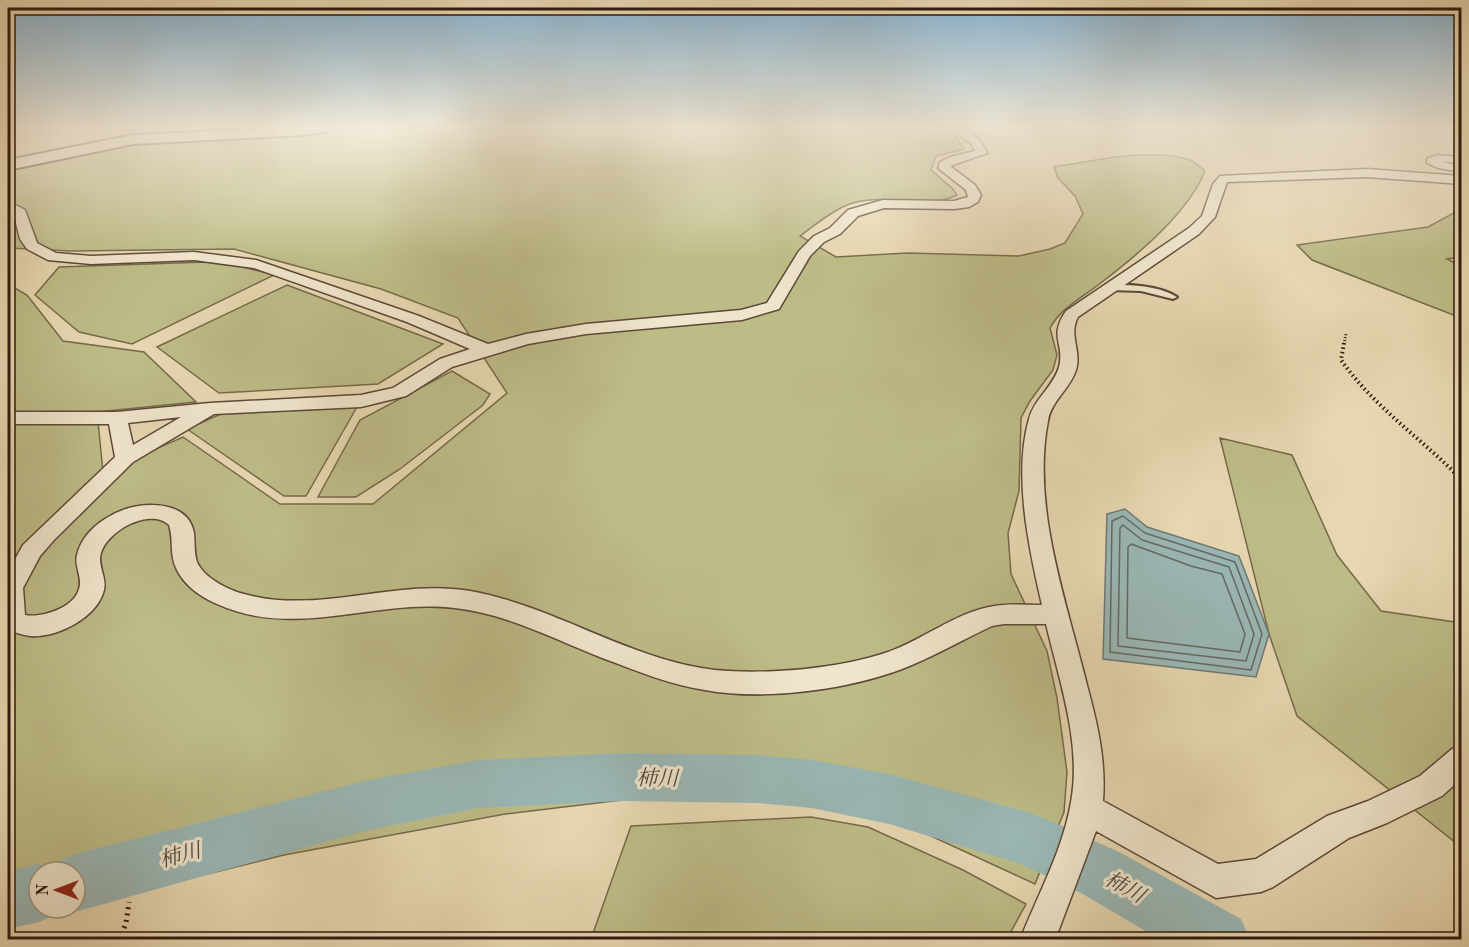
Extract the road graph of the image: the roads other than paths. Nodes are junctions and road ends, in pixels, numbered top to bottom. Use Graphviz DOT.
graph roads {
  1 [pos="950,172"];
  2 [pos="1461,180"];
  3 [pos="8,205"];
  4 [pos="1109,288"];
  5 [pos="1173,297"];
  6 [pos="488,350"];
  7 [pos="210,409"];
  8 [pos="8,418"];
  9 [pos="117,418"];
  10 [pos="126,458"];
  11 [pos="1058,615"];
  12 [pos="1461,758"];
  13 [pos="1083,819"];
  14 [pos="1038,939"];
  1 -- 6 [label="street"];
  2 -- 4 [label="street"];
  3 -- 6 [label="street"];
  4 -- 5 [label="lane"];
  4 -- 11 [label="street"];
  6 -- 7 [label="street"];
  7 -- 9 [label="street"];
  7 -- 10 [label="street"];
  8 -- 9 [label="street"];
  9 -- 10 [label="street"];
  10 -- 11 [label="street"];
  11 -- 13 [label="street"];
  12 -- 13 [label="street"];
  13 -- 14 [label="street"];
}
